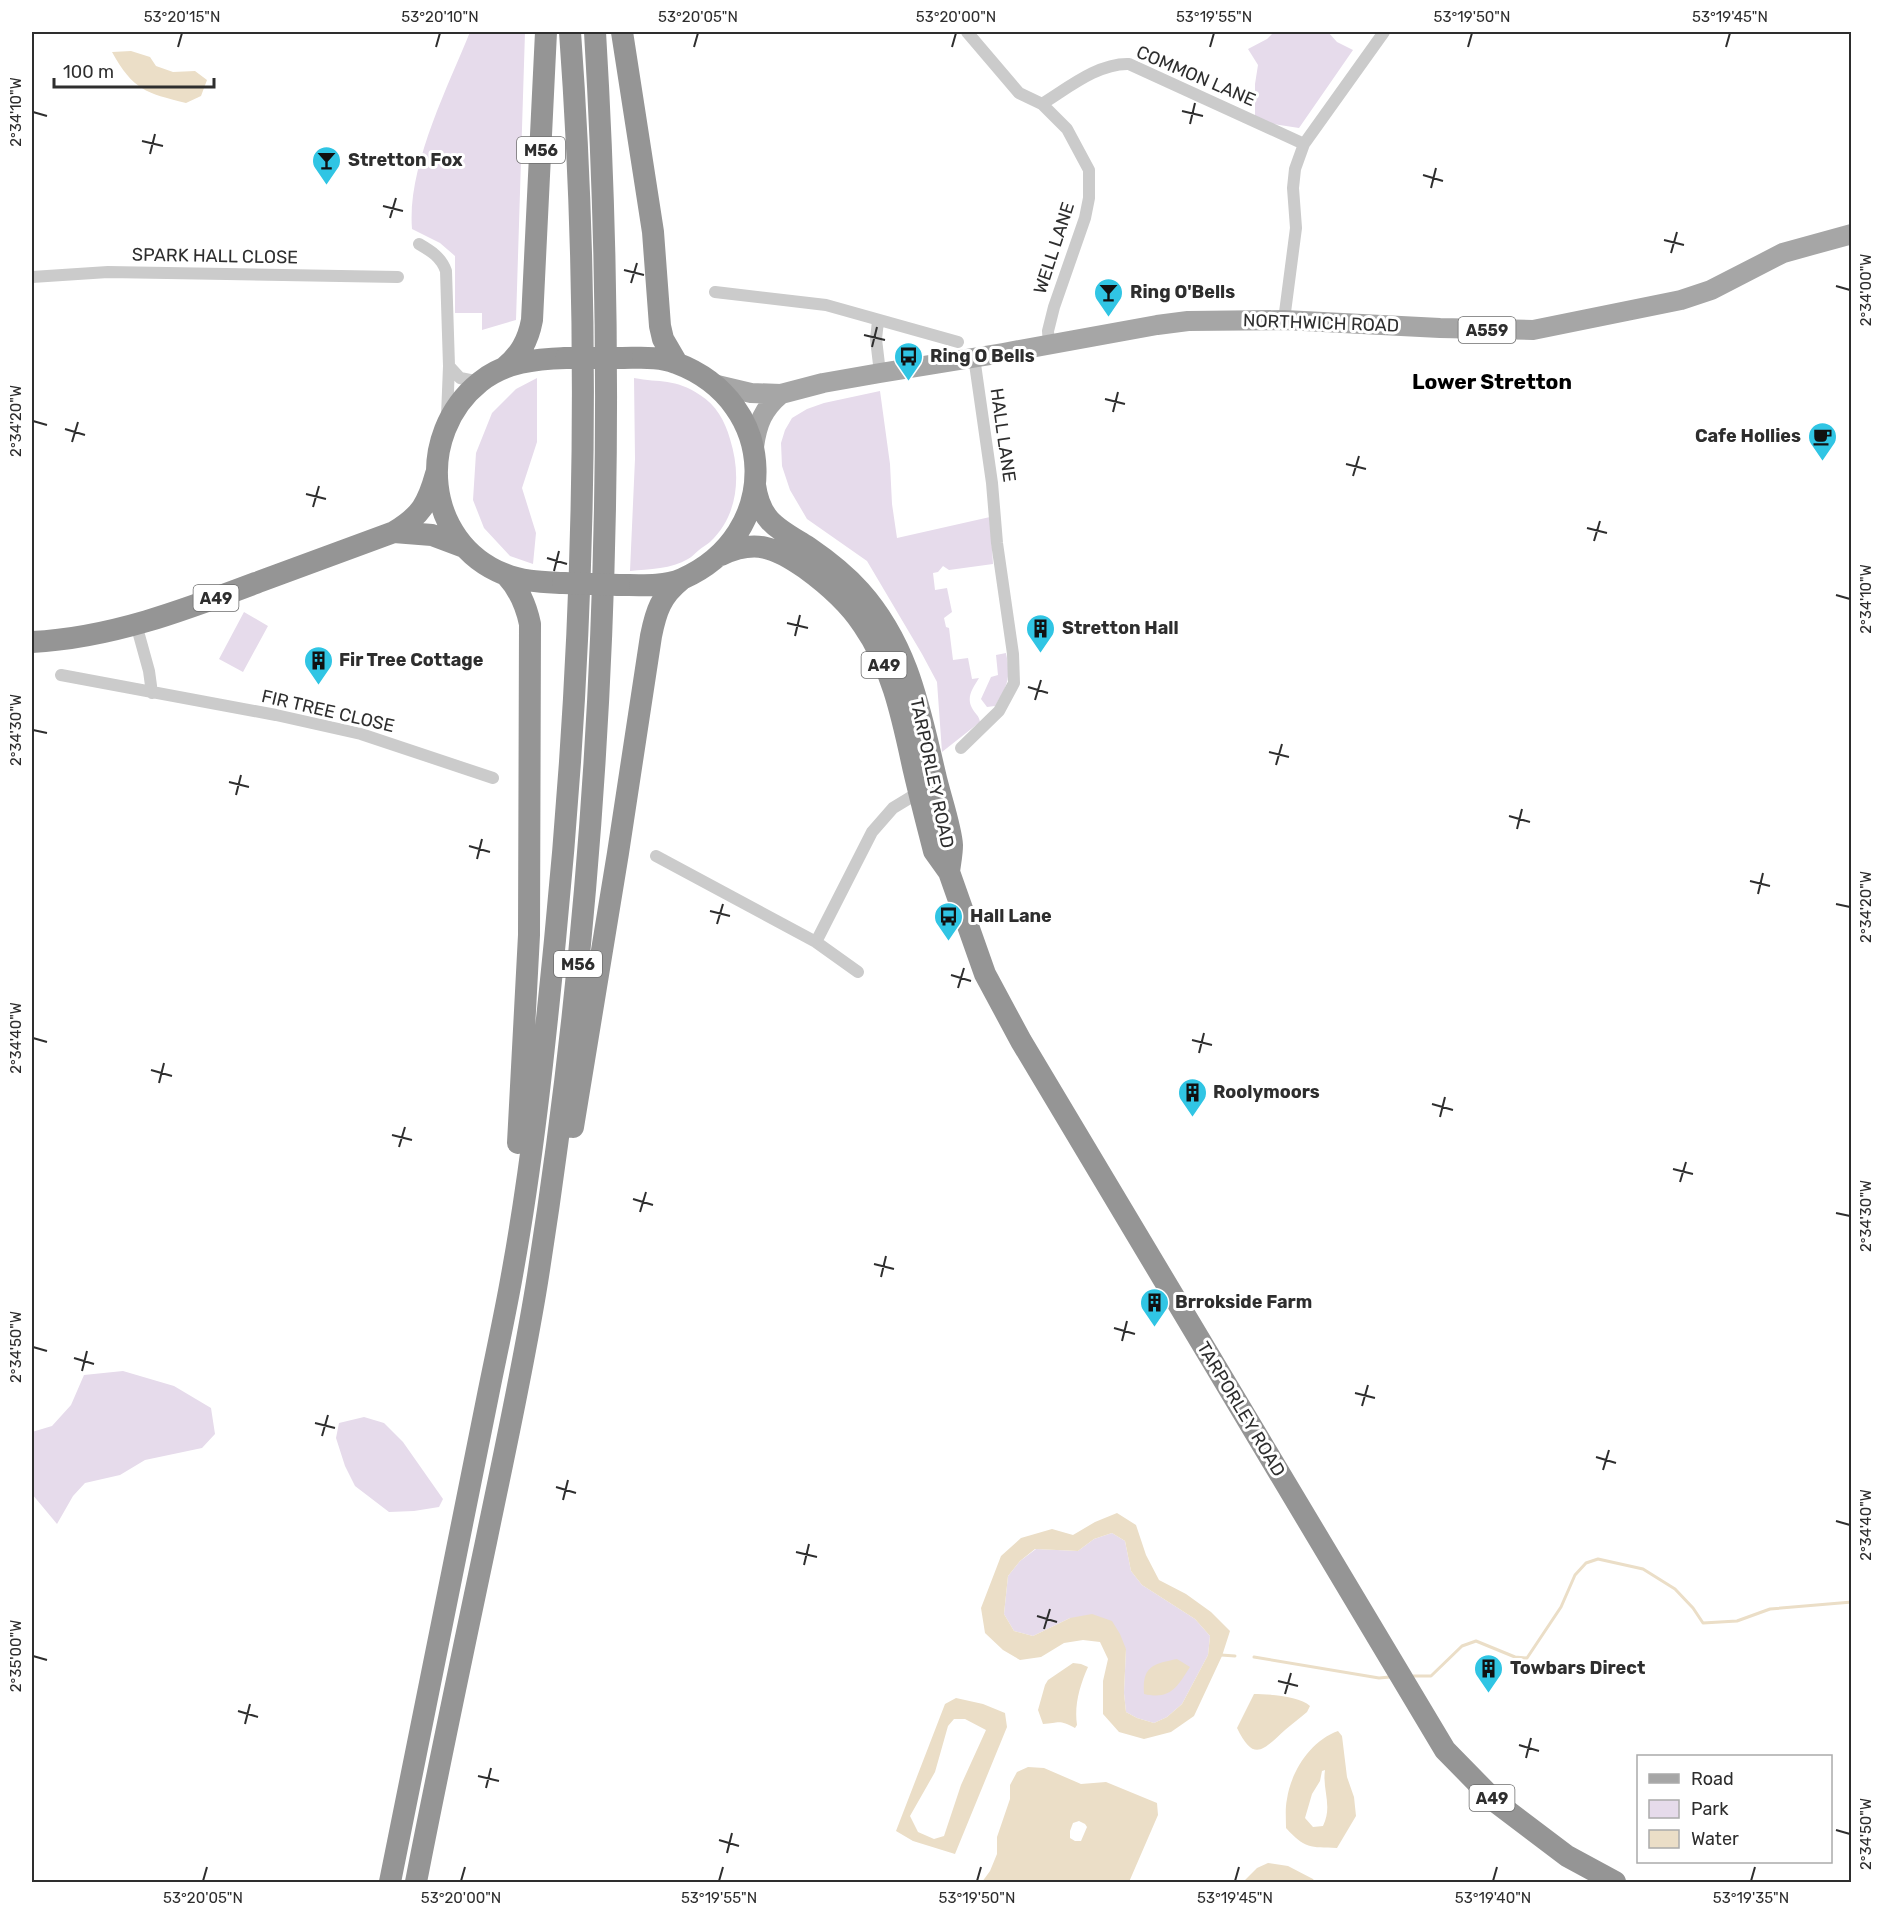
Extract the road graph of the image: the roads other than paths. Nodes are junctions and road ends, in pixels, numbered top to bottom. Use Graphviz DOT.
graph roads {
  1 [pos="546,32"];
  2 [pos="570,32"];
  3 [pos="595,32"];
  4 [pos="622,32"];
  5 [pos="967,32"];
  6 [pos="1384,32"];
  7 [pos="1042,104"];
  8 [pos="1304,144"];
  9 [pos="1851,234"];
  10 [pos="418,244"];
  11 [pos="32,277"];
  12 [pos="398,277"];
  13 [pos="715,291"];
  14 [pos="1284,320"];
  15 [pos="878,321"];
  16 [pos="958,342"];
  17 [pos="1049,344"];
  18 [pos="974,357"];
  19 [pos="677,363"];
  20 [pos="449,366"];
  21 [pos="504,368"];
  22 [pos="880,373"];
  23 [pos="480,382"];
  24 [pos="713,384"];
  25 [pos="781,394"];
  26 [pos="445,427"];
  27 [pos="754,447"];
  28 [pos="436,474"];
  29 [pos="755,485"];
  30 [pos="394,532"];
  31 [pos="464,547"];
  32 [pos="721,555"];
  33 [pos="512,583"];
  34 [pos="673,586"];
  35 [pos="136,624"];
  36 [pos="32,642"];
  37 [pos="61,675"];
  38 [pos="152,693"];
  39 [pos="961,748"];
  40 [pos="934,773"];
  41 [pos="493,778"];
  42 [pos="919,793"];
  43 [pos="656,856"];
  44 [pos="949,872"];
  45 [pos="816,942"];
  46 [pos="858,972"];
  47 [pos="512,1276"];
  48 [pos="538,1280"];
  49 [pos="390,1882"];
  50 [pos="416,1882"];
  51 [pos="1615,1882"];
  1 -- 21 [label="highway, M56"];
  2 -- 47 [label="highway, M56"];
  3 -- 48 [label="highway, M56"];
  4 -- 19 [label="highway"];
  5 -- 7 [label="street, WELL LANE"];
  6 -- 8 [label="street"];
  7 -- 8 [label="street, COMMON LANE"];
  7 -- 17 [label="street, WELL LANE"];
  8 -- 14 [label="street"];
  9 -- 14 [label="main road, NORTHWICH ROAD / A559"];
  10 -- 20 [label="street"];
  11 -- 12 [label="street, SPARK HALL CLOSE"];
  13 -- 15 [label="street"];
  14 -- 17 [label="main road, NORTHWICH ROAD / A559"];
  15 -- 16 [label="street"];
  15 -- 22 [label="street"];
  17 -- 18 [label="main road, NORTHWICH ROAD / A559"];
  18 -- 22 [label="main road, NORTHWICH ROAD / A559"];
  18 -- 39 [label="street, HALL LANE"];
  19 -- 21 [label="highway, bridge"];
  19 -- 24 [label="highway"];
  20 -- 23 [label="street"];
  20 -- 26 [label="street"];
  21 -- 23 [label="highway"];
  22 -- 25 [label="main road, NORTHWICH ROAD / A559"];
  23 -- 26 [label="highway"];
  24 -- 25 [label="main road, NORTHWICH ROAD / A559"];
  24 -- 27 [label="highway"];
  25 -- 27 [label="main road"];
  26 -- 28 [label="highway"];
  27 -- 29 [label="highway"];
  28 -- 30 [label="highway, A49"];
  28 -- 31 [label="highway"];
  29 -- 32 [label="highway"];
  29 -- 40 [label="highway, TARPORLEY ROAD / A49"];
  30 -- 31 [label="highway, A49"];
  30 -- 35 [label="highway, A49"];
  31 -- 33 [label="highway"];
  32 -- 34 [label="highway"];
  32 -- 42 [label="highway, TARPORLEY ROAD / A49"];
  33 -- 34 [label="highway, bridge"];
  33 -- 47 [label="highway, M56"];
  34 -- 48 [label="highway, M56"];
  35 -- 36 [label="highway, A49"];
  35 -- 38 [label="street"];
  37 -- 38 [label="street, FIR TREE CLOSE"];
  38 -- 41 [label="street, FIR TREE CLOSE"];
  40 -- 42 [label="street"];
  40 -- 44 [label="highway, TARPORLEY ROAD / A49"];
  42 -- 44 [label="highway, TARPORLEY ROAD / A49"];
  42 -- 45 [label="street"];
  43 -- 45 [label="street"];
  44 -- 51 [label="highway, TARPORLEY ROAD / A49"];
  45 -- 46 [label="street"];
  47 -- 49 [label="highway, M56"];
  48 -- 50 [label="highway, M56"];
}
